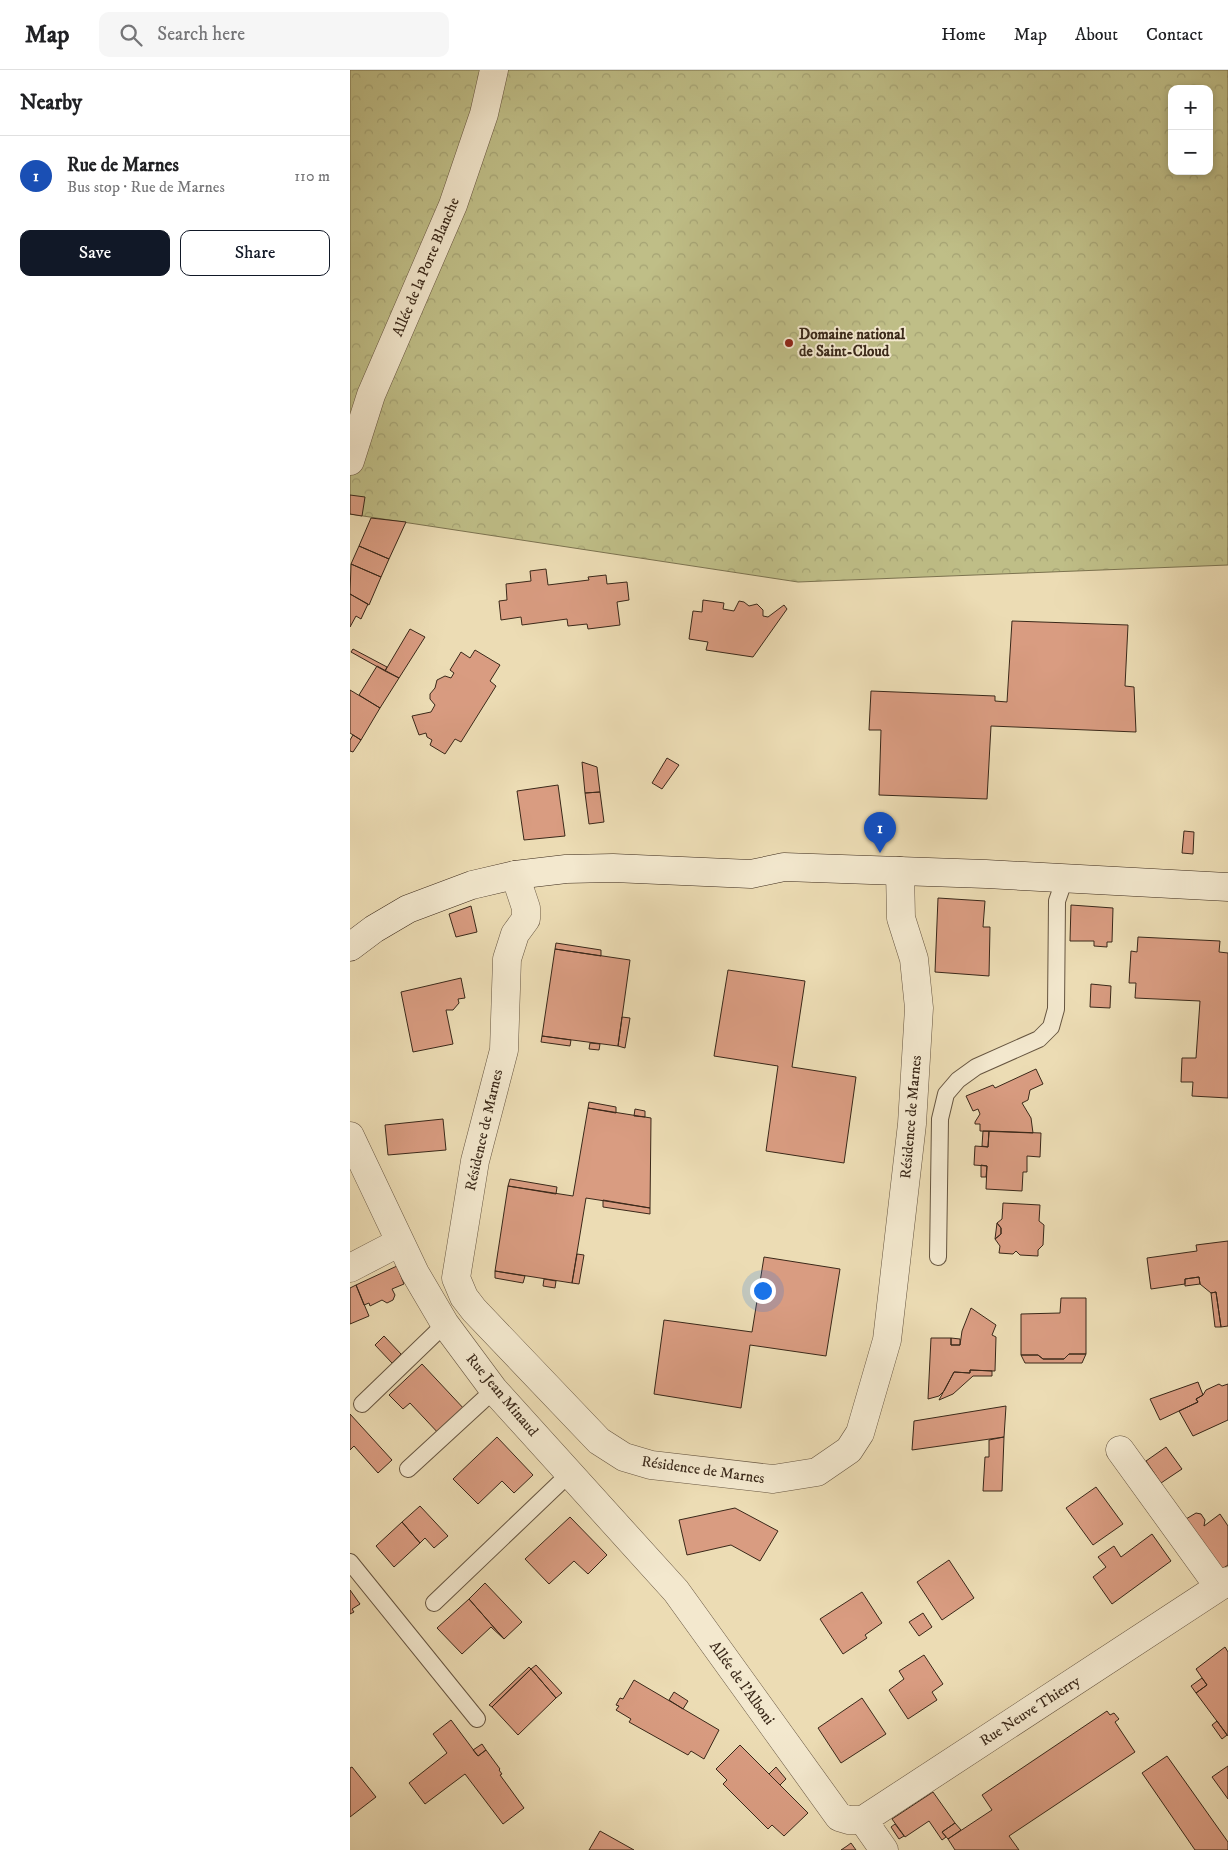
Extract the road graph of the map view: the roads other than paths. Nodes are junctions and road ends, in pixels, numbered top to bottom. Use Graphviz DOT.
graph roads {
  1 [pos="494,70"];
  2 [pos="350,461"];
  3 [pos="613,860"];
  4 [pos="900,871"];
  5 [pos="515,875"];
  6 [pos="1065,878"];
  7 [pos="1228,887"];
  8 [pos="350,926"];
  9 [pos="350,947"];
  10 [pos="350,1136"];
  11 [pos="400,1242"];
  12 [pos="938,1257"];
  13 [pos="350,1268"];
  14 [pos="445,1324"];
  15 [pos="494,1390"];
  16 [pos="362,1404"];
  17 [pos="1120,1450"];
  18 [pos="408,1469"];
  19 [pos="569,1474"];
  20 [pos="624,1535"];
  21 [pos="350,1562"];
  22 [pos="1223,1584"];
  23 [pos="434,1603"];
  24 [pos="477,1719"];
  25 [pos="863,1820"];
  26 [pos="884,1850"];
  1 -- 2 [label="street, Allée de la Porte Blanche"];
  3 -- 4 [label="street"];
  3 -- 5 [label="street"];
  3 -- 8 [label="street"];
  4 -- 5 [label="street, Résidence de Marnes"];
  4 -- 6 [label="street"];
  5 -- 9 [label="street"];
  6 -- 7 [label="street"];
  6 -- 12 [label="lane, Résidence de Marnes"];
  10 -- 11 [label="street, Rue Jean Minaud"];
  11 -- 13 [label="street"];
  11 -- 14 [label="street, Rue Jean Minaud"];
  14 -- 15 [label="street, Rue Jean Minaud"];
  14 -- 16 [label="lane"];
  15 -- 18 [label="lane"];
  15 -- 19 [label="street, Rue Jean Minaud"];
  17 -- 22 [label="street"];
  19 -- 20 [label="street, Rue Jean Minaud"];
  19 -- 23 [label="lane"];
  20 -- 25 [label="street, Allée de l'Alboni"];
  21 -- 24 [label="lane"];
  22 -- 25 [label="street, Rue Neuve Thierry"];
  25 -- 26 [label="street"];
}
